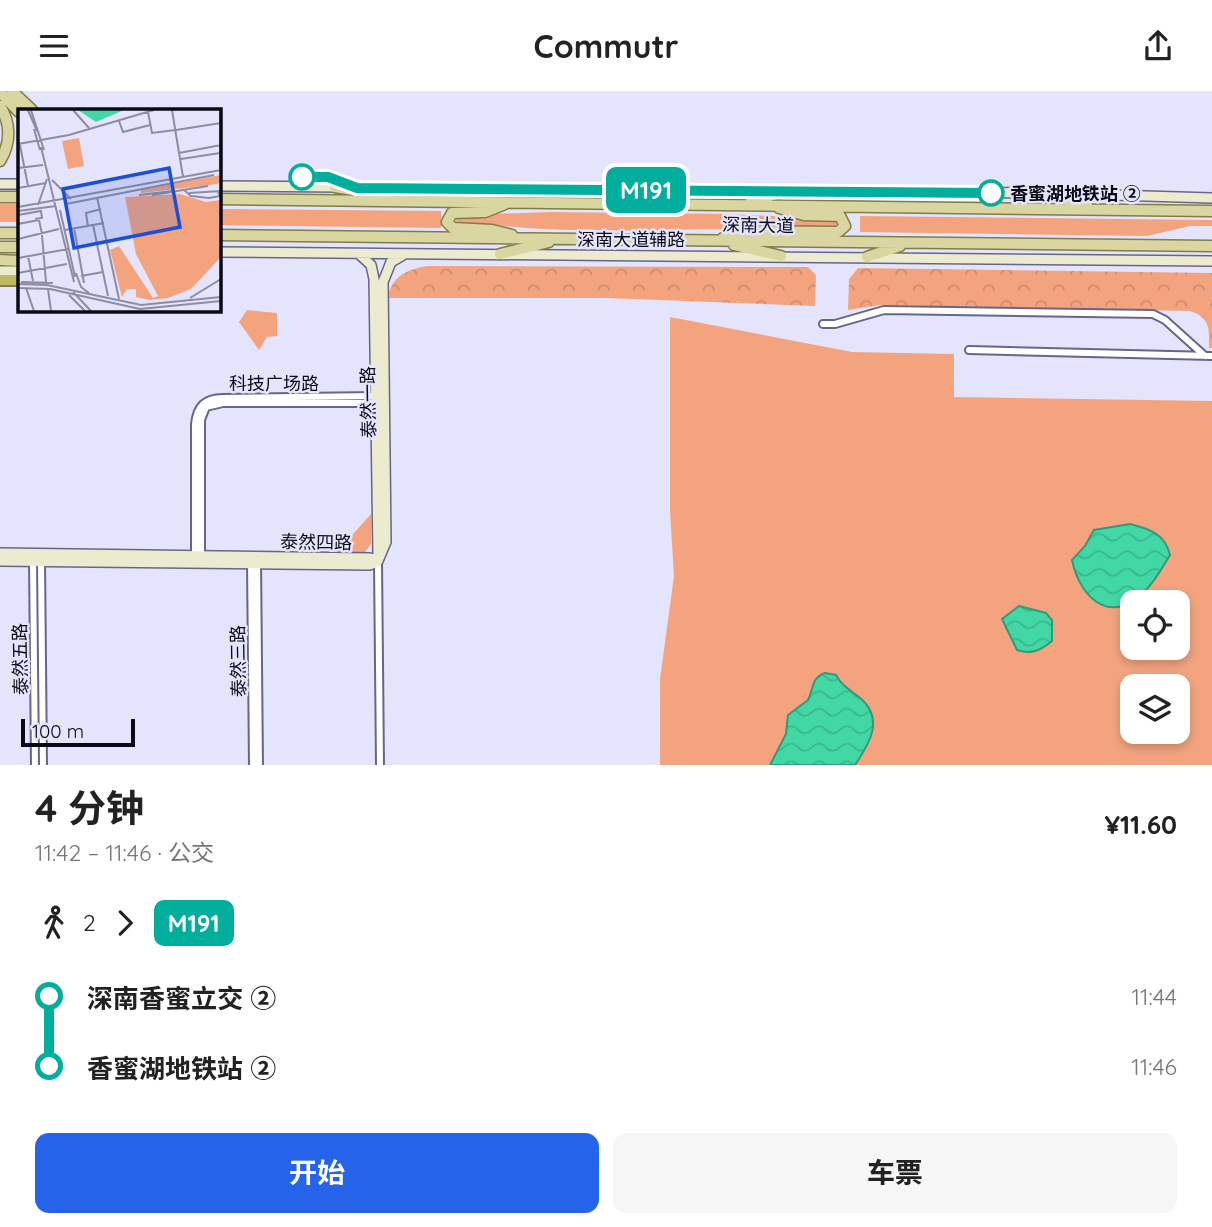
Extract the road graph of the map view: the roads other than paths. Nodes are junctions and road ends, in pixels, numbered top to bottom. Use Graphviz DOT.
graph roads {
  1 [pos="12,91"];
  2 [pos="0,92"];
  3 [pos="0,106"];
  4 [pos="31,109"];
  5 [pos="18,111"];
  6 [pos="0,161"];
  7 [pos="0,184"];
  8 [pos="18,184"];
  9 [pos="220,186"];
  10 [pos="335,187"];
  11 [pos="787,191"];
  12 [pos="1046,193"];
  13 [pos="0,197"];
  14 [pos="18,197"];
  15 [pos="1212,198"];
  16 [pos="220,199"];
  17 [pos="420,201"];
  18 [pos="516,202"];
  19 [pos="739,205"];
  20 [pos="762,205"];
  21 [pos="1097,209"];
  22 [pos="1212,209"];
  23 [pos="0,233"];
  24 [pos="18,233"];
  25 [pos="220,235"];
  26 [pos="526,238"];
  27 [pos="563,239"];
  28 [pos="716,240"];
  29 [pos="910,243"];
  30 [pos="1212,246"];
  31 [pos="0,247"];
  32 [pos="18,247"];
  33 [pos="220,252"];
  34 [pos="358,253"];
  35 [pos="409,253"];
  36 [pos="500,254"];
  37 [pos="781,256"];
  38 [pos="867,257"];
  39 [pos="0,260"];
  40 [pos="18,261"];
  41 [pos="1212,261"];
  42 [pos="0,271"];
  43 [pos="18,271"];
  44 [pos="0,280"];
  45 [pos="18,280"];
  46 [pos="823,324"];
  47 [pos="969,350"];
  48 [pos="1209,356"];
  49 [pos="380,400"];
  50 [pos="0,553"];
  51 [pos="37,558"];
  52 [pos="198,560"];
  53 [pos="254,560"];
  54 [pos="0,561"];
  55 [pos="378,561"];
  56 [pos="36,765"];
  57 [pos="43,765"];
  58 [pos="253,765"];
  59 [pos="259,765"];
  60 [pos="380,765"];
  1 -- 4 [label="main road"];
  2 -- 5 [label="main road"];
  3 -- 6 [label="main road"];
  7 -- 8 [label="main road"];
  9 -- 10 [label="main road"];
  10 -- 11 [label="main road"];
  10 -- 17 [label="main road"];
  11 -- 12 [label="main road"];
  11 -- 19 [label="main road"];
  12 -- 15 [label="main road"];
  12 -- 21 [label="main road"];
  13 -- 14 [label="main road"];
  16 -- 17 [label="main road, 深南大道"];
  17 -- 18 [label="main road, 深南大道"];
  18 -- 19 [label="main road, 深南大道"];
  18 -- 26 [label="main road"];
  19 -- 20 [label="main road, 深南大道"];
  20 -- 21 [label="main road, 深南大道"];
  20 -- 28 [label="main road"];
  21 -- 22 [label="main road, 深南大道"];
  23 -- 24 [label="main road"];
  25 -- 26 [label="main road, 深南大道"];
  26 -- 27 [label="main road, 深南大道"];
  27 -- 28 [label="main road, 深南大道"];
  27 -- 36 [label="main road"];
  28 -- 29 [label="main road, 深南大道"];
  28 -- 37 [label="main road"];
  29 -- 30 [label="main road, 深南大道"];
  29 -- 38 [label="main road"];
  31 -- 32 [label="main road, bridge"];
  33 -- 34 [label="main road, 深南大道辅路"];
  34 -- 35 [label="main road, 深南大道辅路"];
  34 -- 49 [label="main road, 泰然一路"];
  35 -- 36 [label="main road, 深南大道辅路"];
  35 -- 49 [label="main road, 泰然一路"];
  36 -- 37 [label="main road, 深南大道辅路"];
  37 -- 38 [label="main road, 深南大道辅路"];
  38 -- 41 [label="main road, 深南大道辅路"];
  39 -- 40 [label="main road"];
  42 -- 43 [label="main road"];
  44 -- 45 [label="highway"];
  46 -- 48 [label="street"];
  47 -- 48 [label="street"];
  49 -- 52 [label="street, 科技广场路"];
  49 -- 55 [label="main road, 泰然一路"];
  50 -- 51 [label="main road, 泰然四路"];
  51 -- 52 [label="main road, 泰然四路"];
  51 -- 54 [label="main road, 泰然四路"];
  51 -- 56 [label="street, 泰然五路"];
  51 -- 57 [label="street, 泰然五路"];
  52 -- 53 [label="main road, 泰然四路"];
  53 -- 55 [label="main road, 泰然四路"];
  53 -- 58 [label="street, 泰然三路"];
  53 -- 59 [label="street, 泰然三路"];
  55 -- 60 [label="street, 泰然一路"];
}
